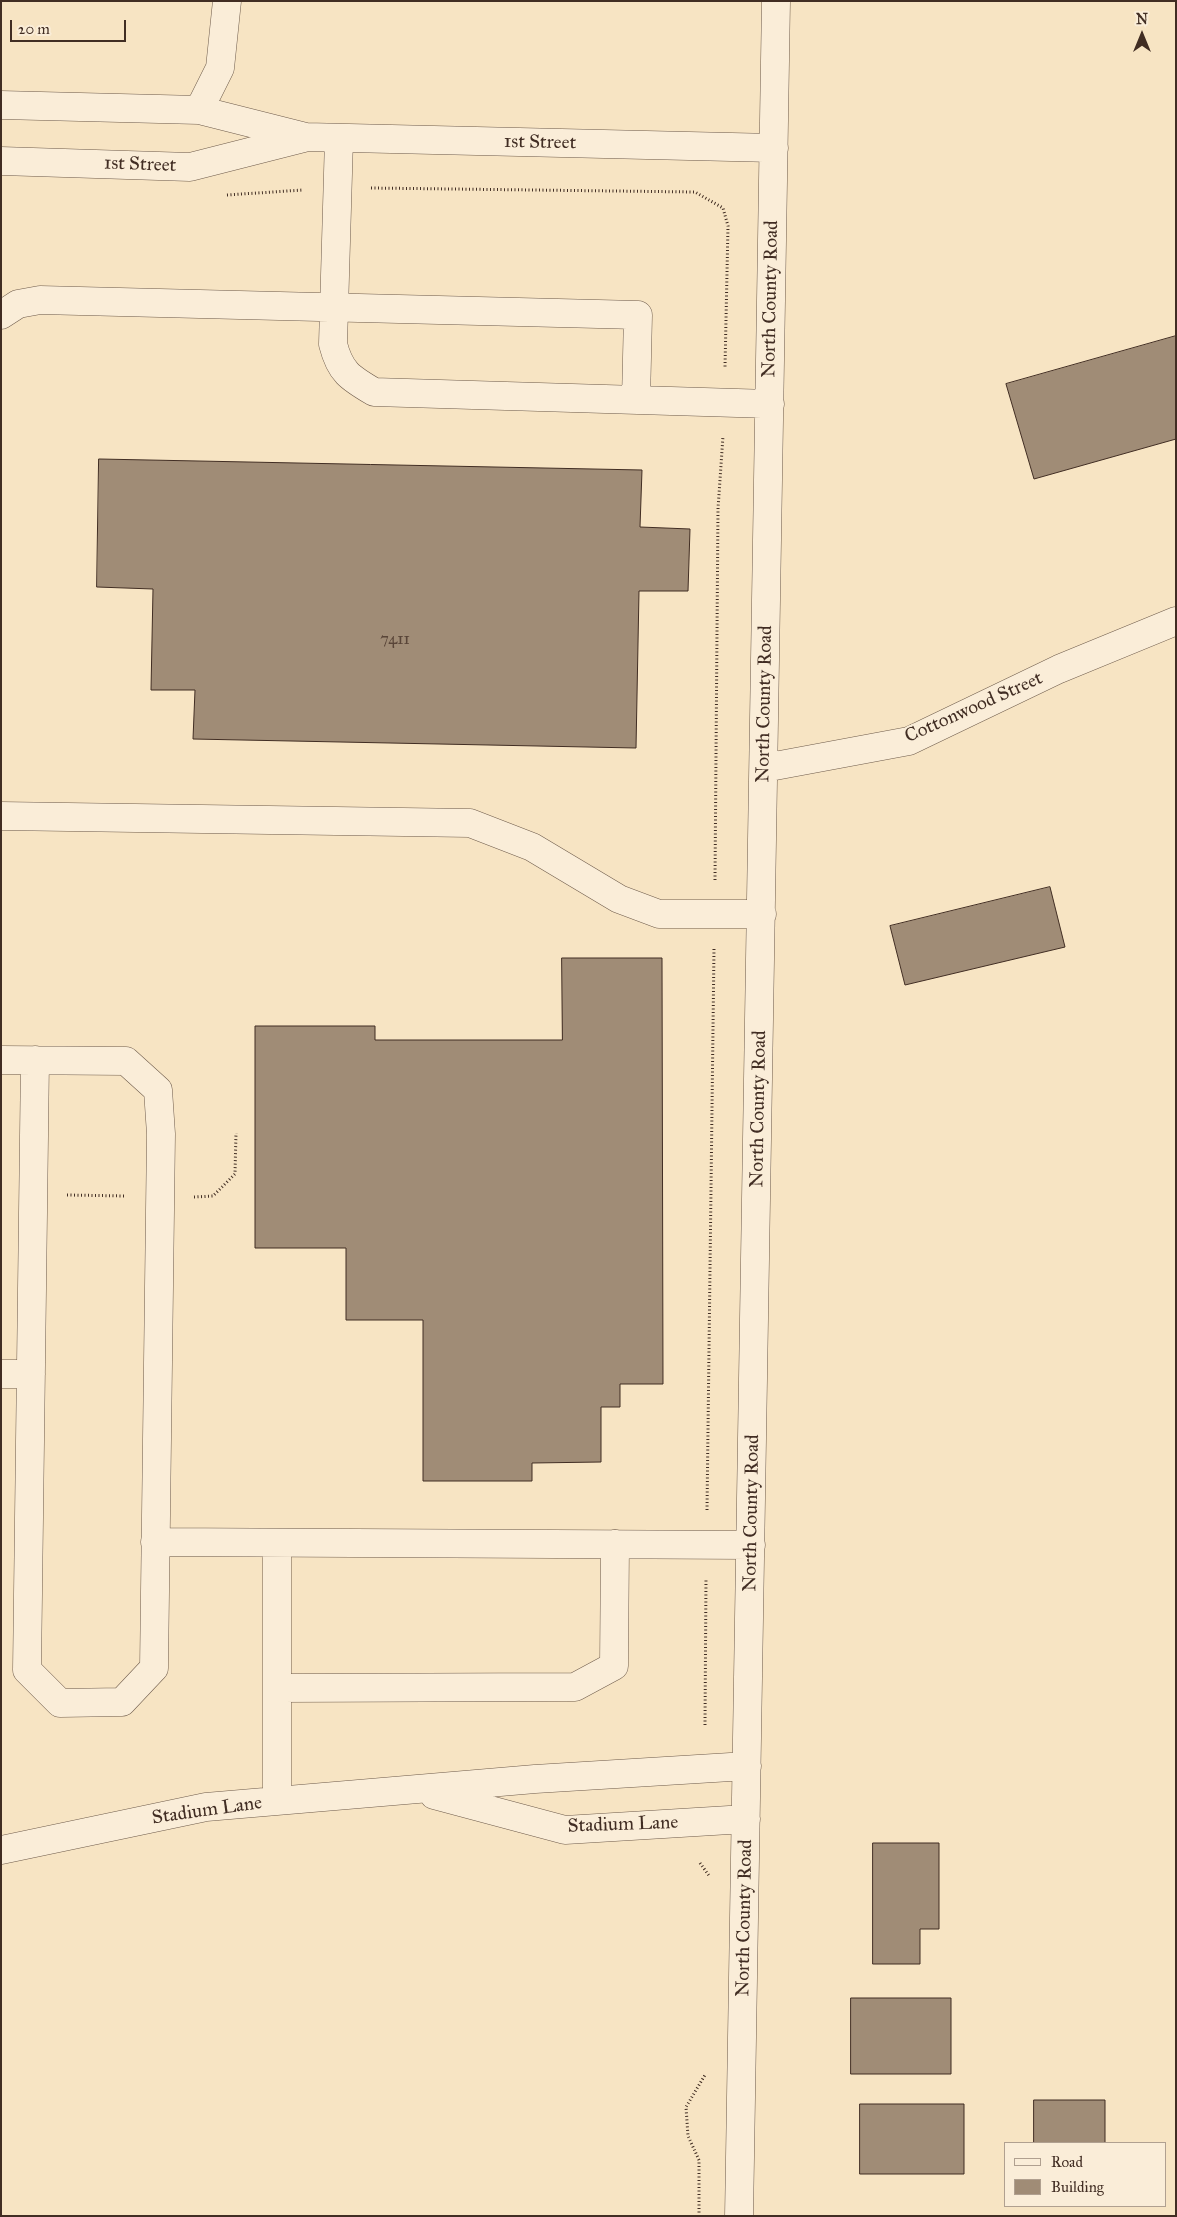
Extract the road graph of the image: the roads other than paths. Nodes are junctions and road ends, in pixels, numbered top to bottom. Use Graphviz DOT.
graph roads {
  1 [pos="226,1"];
  2 [pos="776,1"];
  3 [pos="1,105"];
  4 [pos="200,110"];
  5 [pos="306,138"];
  6 [pos="339,139"];
  7 [pos="774,148"];
  8 [pos="1,162"];
  9 [pos="333,308"];
  10 [pos="1,315"];
  11 [pos="636,400"];
  12 [pos="770,404"];
  13 [pos="1176,621"];
  14 [pos="764,768"];
  15 [pos="1,816"];
  16 [pos="762,914"];
  17 [pos="1,1060"];
  18 [pos="35,1060"];
  19 [pos="1,1374"];
  20 [pos="31,1374"];
  21 [pos="155,1542"];
  22 [pos="277,1543"];
  23 [pos="615,1544"];
  24 [pos="751,1545"];
  25 [pos="277,1688"];
  26 [pos="747,1766"];
  27 [pos="415,1790"];
  28 [pos="277,1801"];
  29 [pos="746,1819"];
  30 [pos="1,1850"];
  31 [pos="740,2216"];
  1 -- 4 [label="street"];
  2 -- 7 [label="street, North County Road"];
  3 -- 4 [label="street, 1st Street"];
  4 -- 5 [label="street, 1st Street"];
  5 -- 6 [label="street, 1st Street"];
  5 -- 8 [label="street, 1st Street"];
  6 -- 7 [label="street, 1st Street"];
  6 -- 9 [label="street"];
  7 -- 12 [label="street, North County Road"];
  9 -- 10 [label="street"];
  9 -- 11 [label="street"];
  9 -- 11 [label="street"];
  11 -- 12 [label="street"];
  12 -- 14 [label="street, North County Road"];
  13 -- 14 [label="street, Cottonwood Street"];
  14 -- 16 [label="street, North County Road"];
  15 -- 16 [label="street"];
  16 -- 24 [label="street, North County Road"];
  17 -- 18 [label="street"];
  18 -- 20 [label="street"];
  18 -- 21 [label="street"];
  19 -- 20 [label="street"];
  20 -- 21 [label="street"];
  21 -- 22 [label="street"];
  22 -- 23 [label="street"];
  22 -- 25 [label="street"];
  23 -- 24 [label="street"];
  23 -- 25 [label="street"];
  24 -- 26 [label="street, North County Road"];
  25 -- 28 [label="street"];
  26 -- 27 [label="street, Stadium Lane"];
  26 -- 29 [label="street, North County Road"];
  27 -- 28 [label="street, Stadium Lane"];
  27 -- 29 [label="street, Stadium Lane"];
  28 -- 30 [label="street, Stadium Lane"];
  29 -- 31 [label="street, North County Road"];
}
